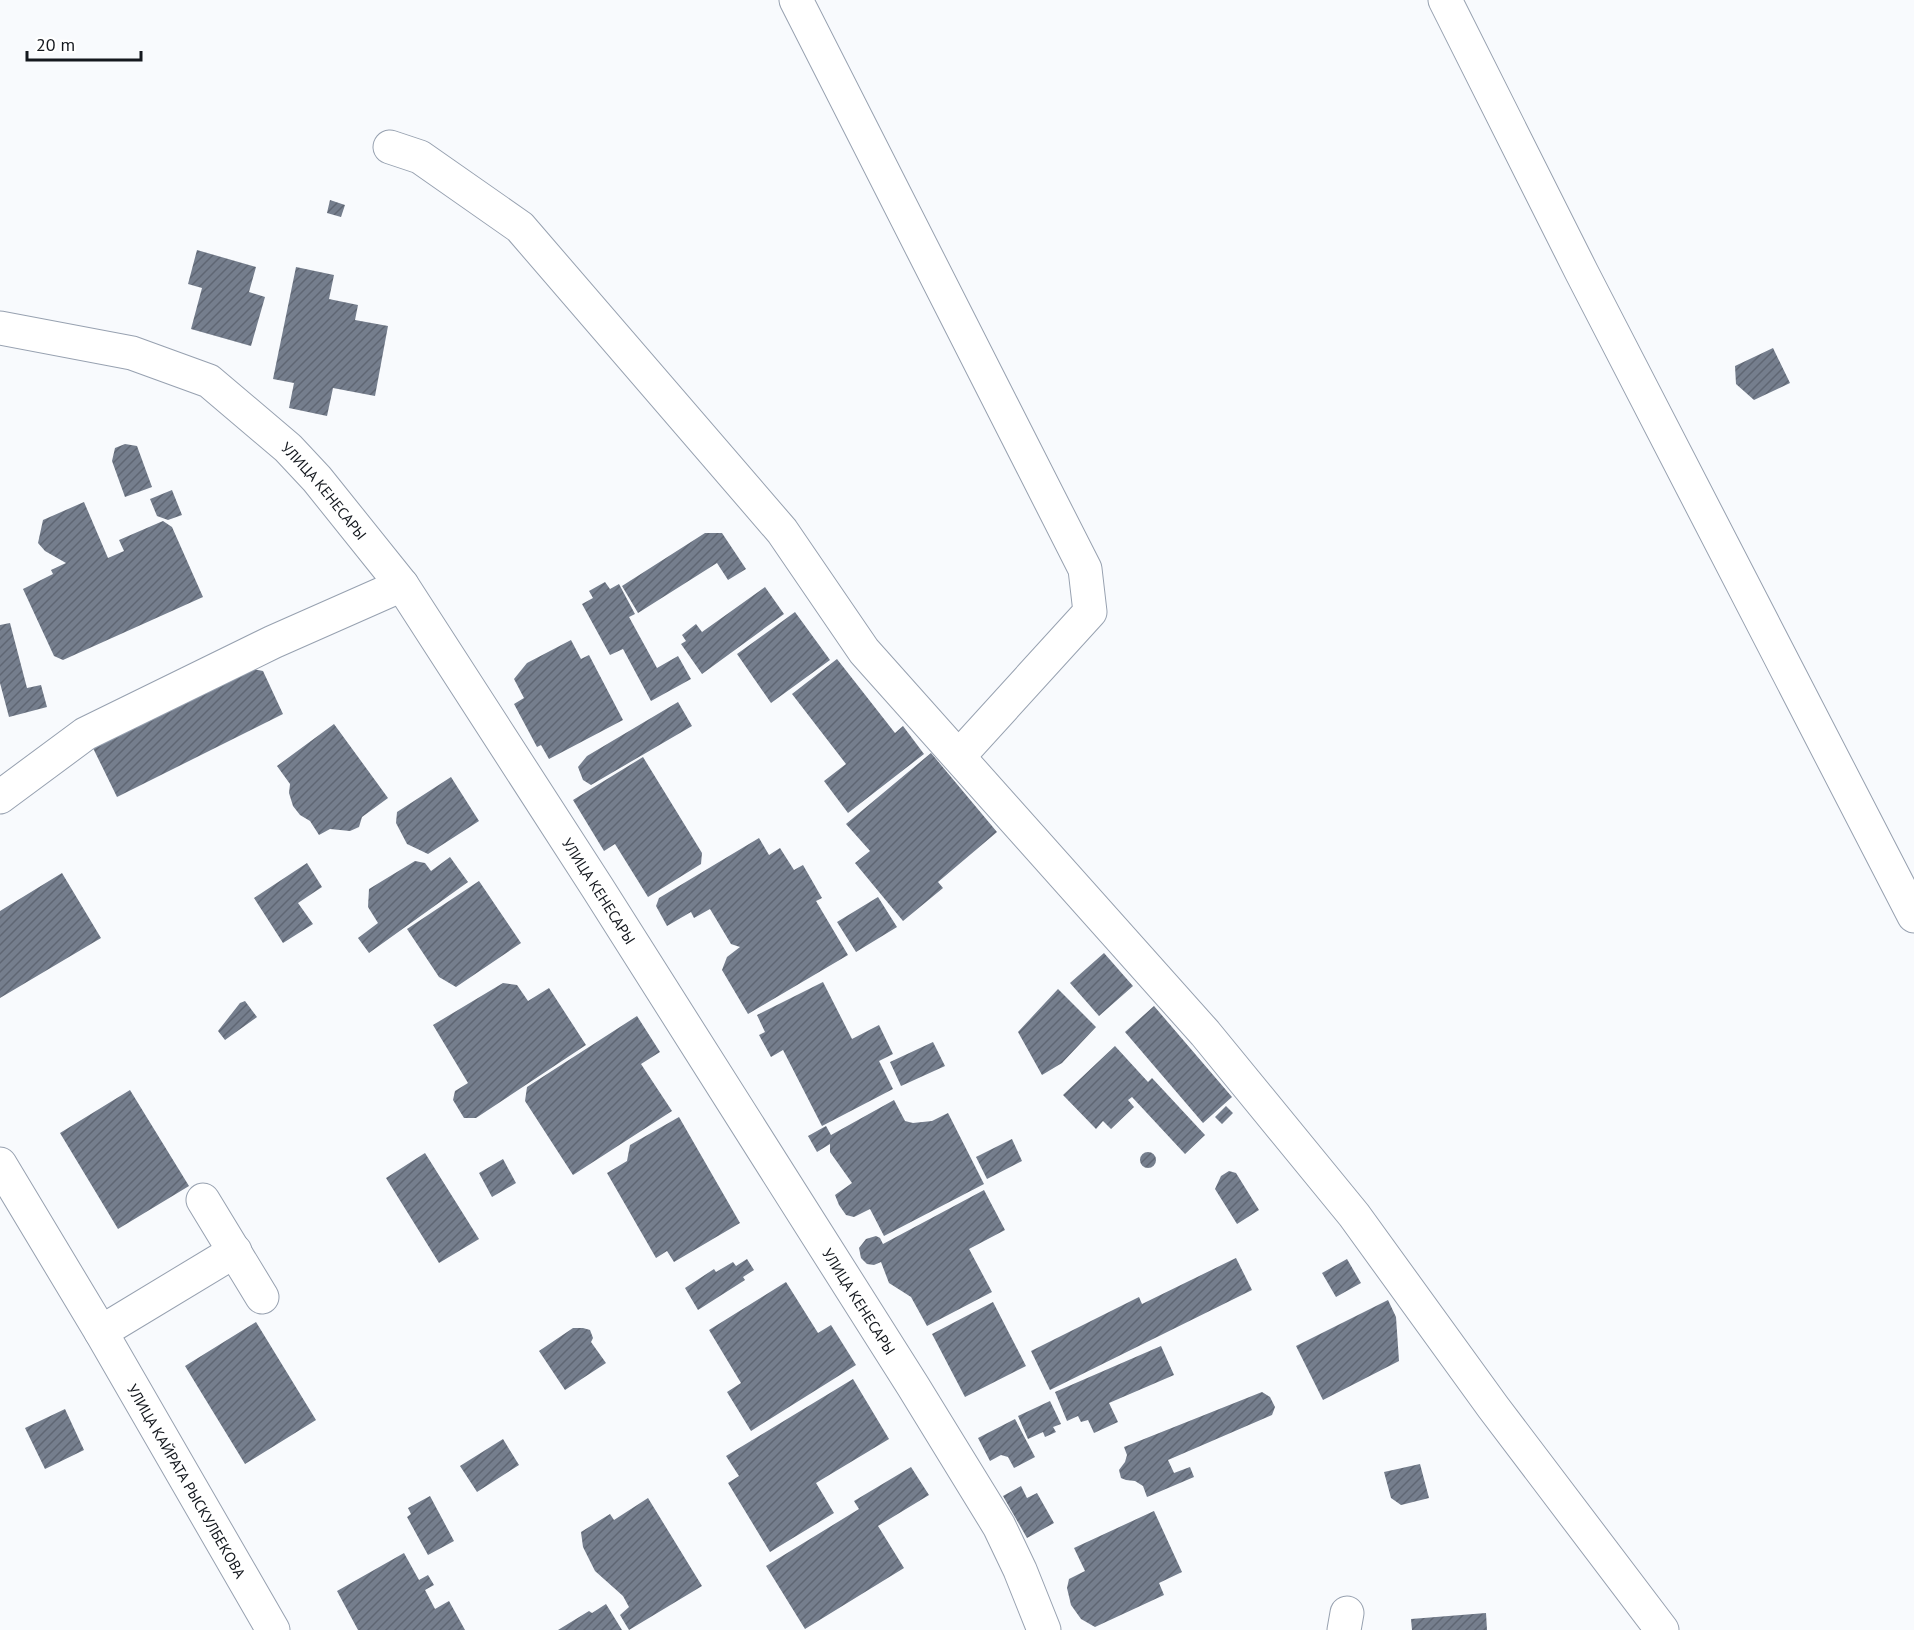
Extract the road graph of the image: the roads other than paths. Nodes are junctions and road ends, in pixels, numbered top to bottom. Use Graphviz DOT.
graph roads {
  1 [pos="796,0"];
  2 [pos="1445,0"];
  3 [pos="390,147"];
  4 [pos="0,328"];
  5 [pos="402,585"];
  6 [pos="958,756"];
  7 [pos="0,796"];
  8 [pos="1914,916"];
  9 [pos="0,1164"];
  10 [pos="203,1200"];
  11 [pos="235,1251"];
  12 [pos="262,1297"];
  13 [pos="101,1332"];
  14 [pos="273,1630"];
  15 [pos="1044,1630"];
  16 [pos="1662,1630"];
  1 -- 6 [label="street"];
  2 -- 8 [label="street"];
  3 -- 6 [label="street"];
  4 -- 5 [label="street, УЛИЦА КЕНЕСАРЫ"];
  5 -- 7 [label="street"];
  5 -- 15 [label="street, УЛИЦА КЕНЕСАРЫ"];
  6 -- 16 [label="street"];
  9 -- 13 [label="street, УЛИЦА КАЙРАТА РЫСКУЛБЕКОВА"];
  10 -- 11 [label="street"];
  11 -- 12 [label="street"];
  11 -- 13 [label="street"];
  13 -- 14 [label="street, УЛИЦА КАЙРАТА РЫСКУЛБЕКОВА"];
}
